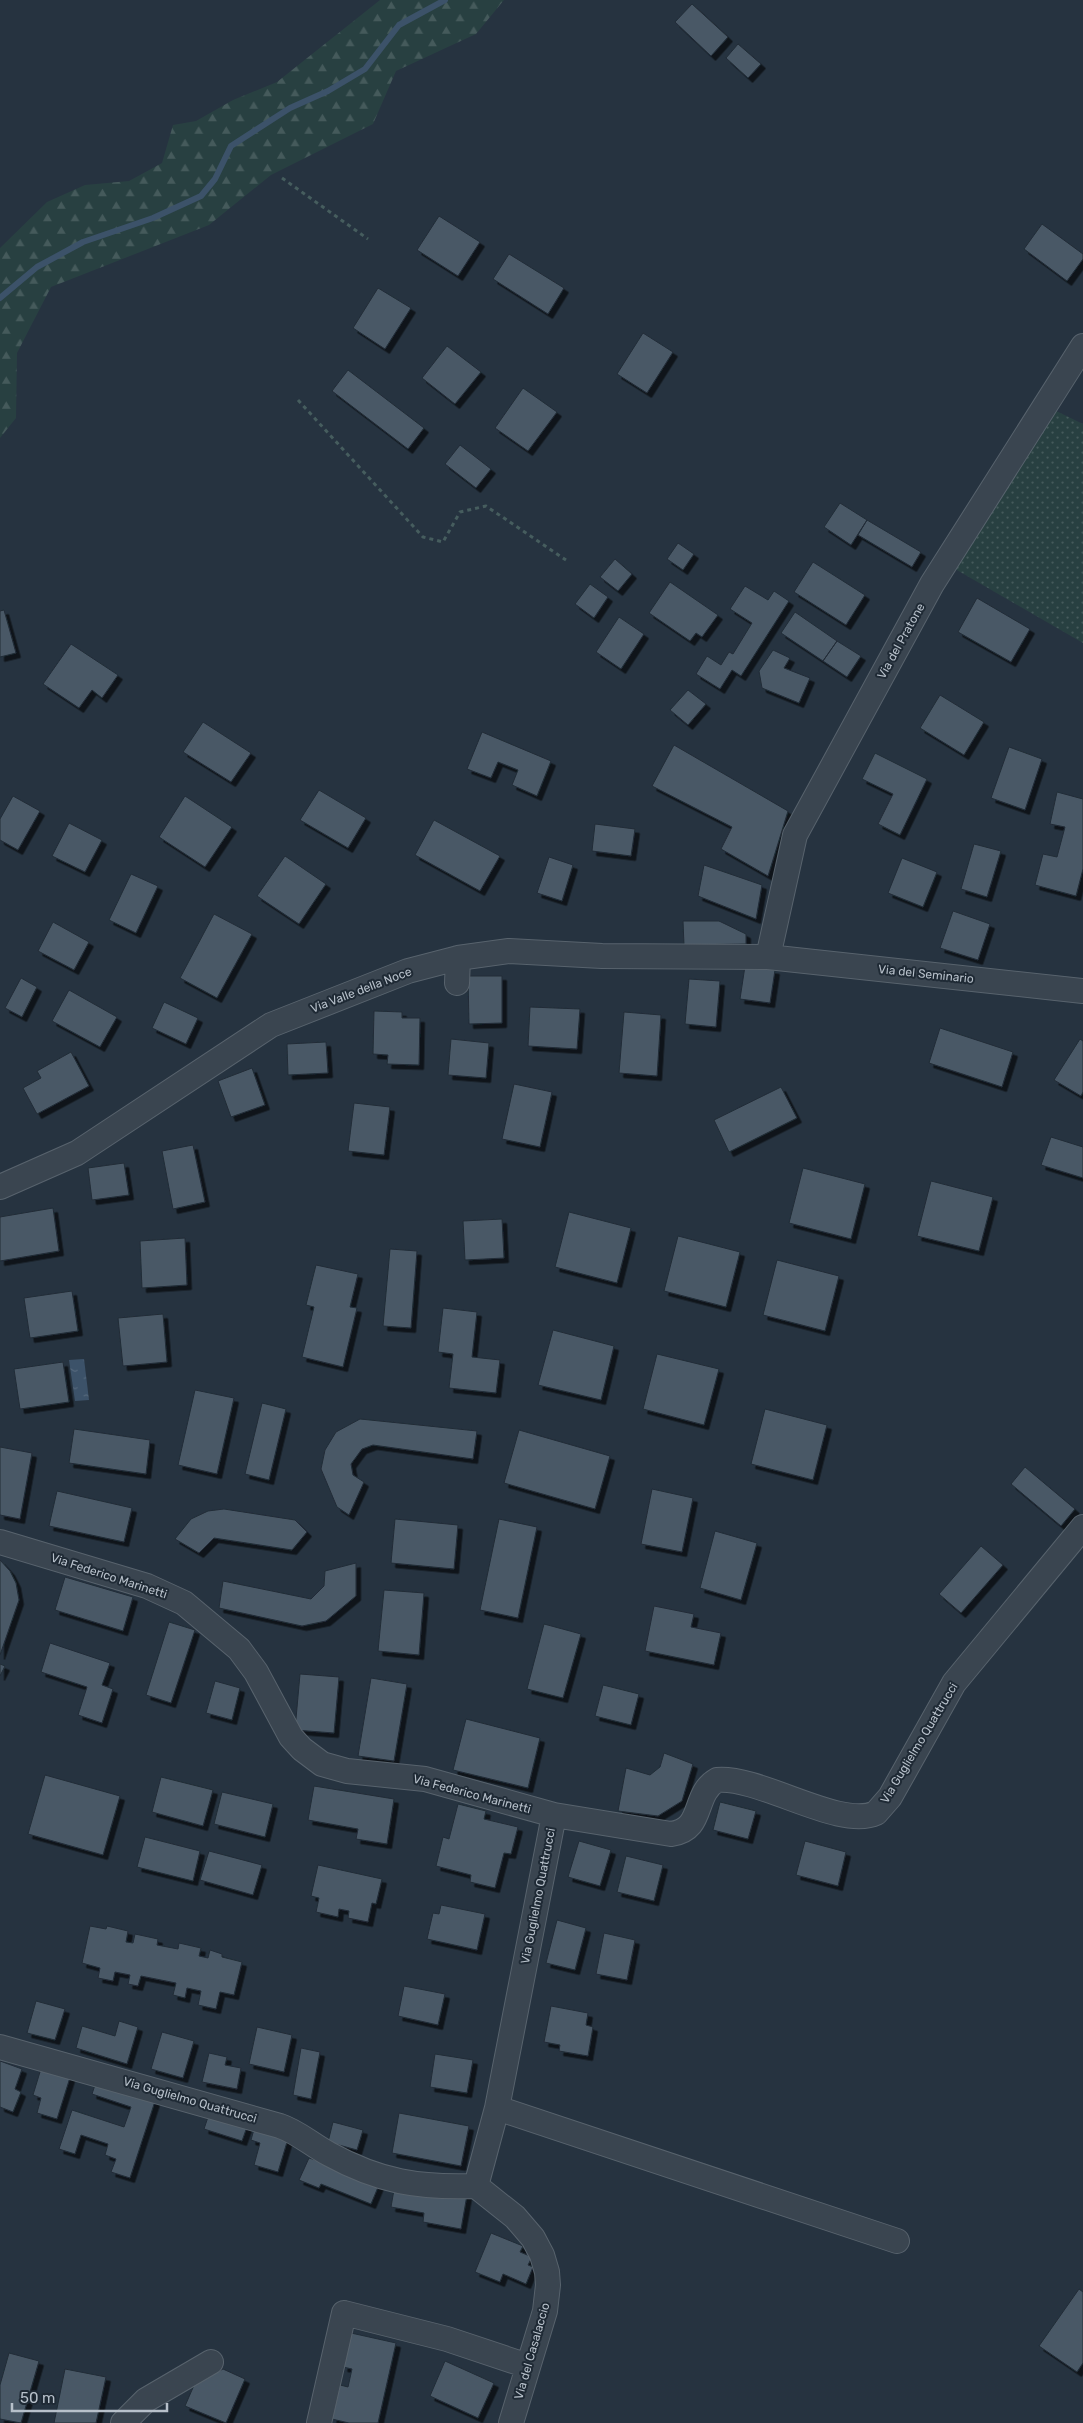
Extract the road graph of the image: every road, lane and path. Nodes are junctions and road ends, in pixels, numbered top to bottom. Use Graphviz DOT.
graph roads {
  1 [pos="282,178"];
  2 [pos="368,239"];
  3 [pos="1083,346"];
  4 [pos="298,400"];
  5 [pos="566,560"];
  6 [pos="768,957"];
  7 [pos="458,958"];
  8 [pos="457,983"];
  9 [pos="1083,991"];
  10 [pos="0,1187"];
  11 [pos="1083,1527"];
  12 [pos="0,1542"];
  13 [pos="554,1815"];
  14 [pos="0,2046"];
  15 [pos="497,2108"];
  16 [pos="476,2186"];
  17 [pos="897,2242"];
  18 [pos="212,2362"];
  19 [pos="528,2366"];
  20 [pos="123,2423"];
  21 [pos="319,2423"];
  22 [pos="511,2423"];
  1 -- 2 [label="path"];
  3 -- 6 [label="street, Via del Pratone"];
  4 -- 5 [label="path"];
  6 -- 7 [label="street, Via Valle della Noce"];
  6 -- 9 [label="street, Via del Seminario"];
  7 -- 8 [label="street"];
  7 -- 10 [label="street, Via Valle della Noce"];
  11 -- 13 [label="street, Via Guglielmo Quattrucci"];
  12 -- 13 [label="street, Via Federico Marinetti"];
  13 -- 15 [label="street, Via Guglielmo Quattrucci"];
  14 -- 16 [label="street, Via Guglielmo Quattrucci"];
  15 -- 16 [label="street, Via Guglielmo Quattrucci"];
  15 -- 17 [label="street"];
  16 -- 19 [label="street, Via del Casalaccio"];
  18 -- 20 [label="street"];
  19 -- 21 [label="street"];
  19 -- 22 [label="street, Via del Casalaccio"];
}
